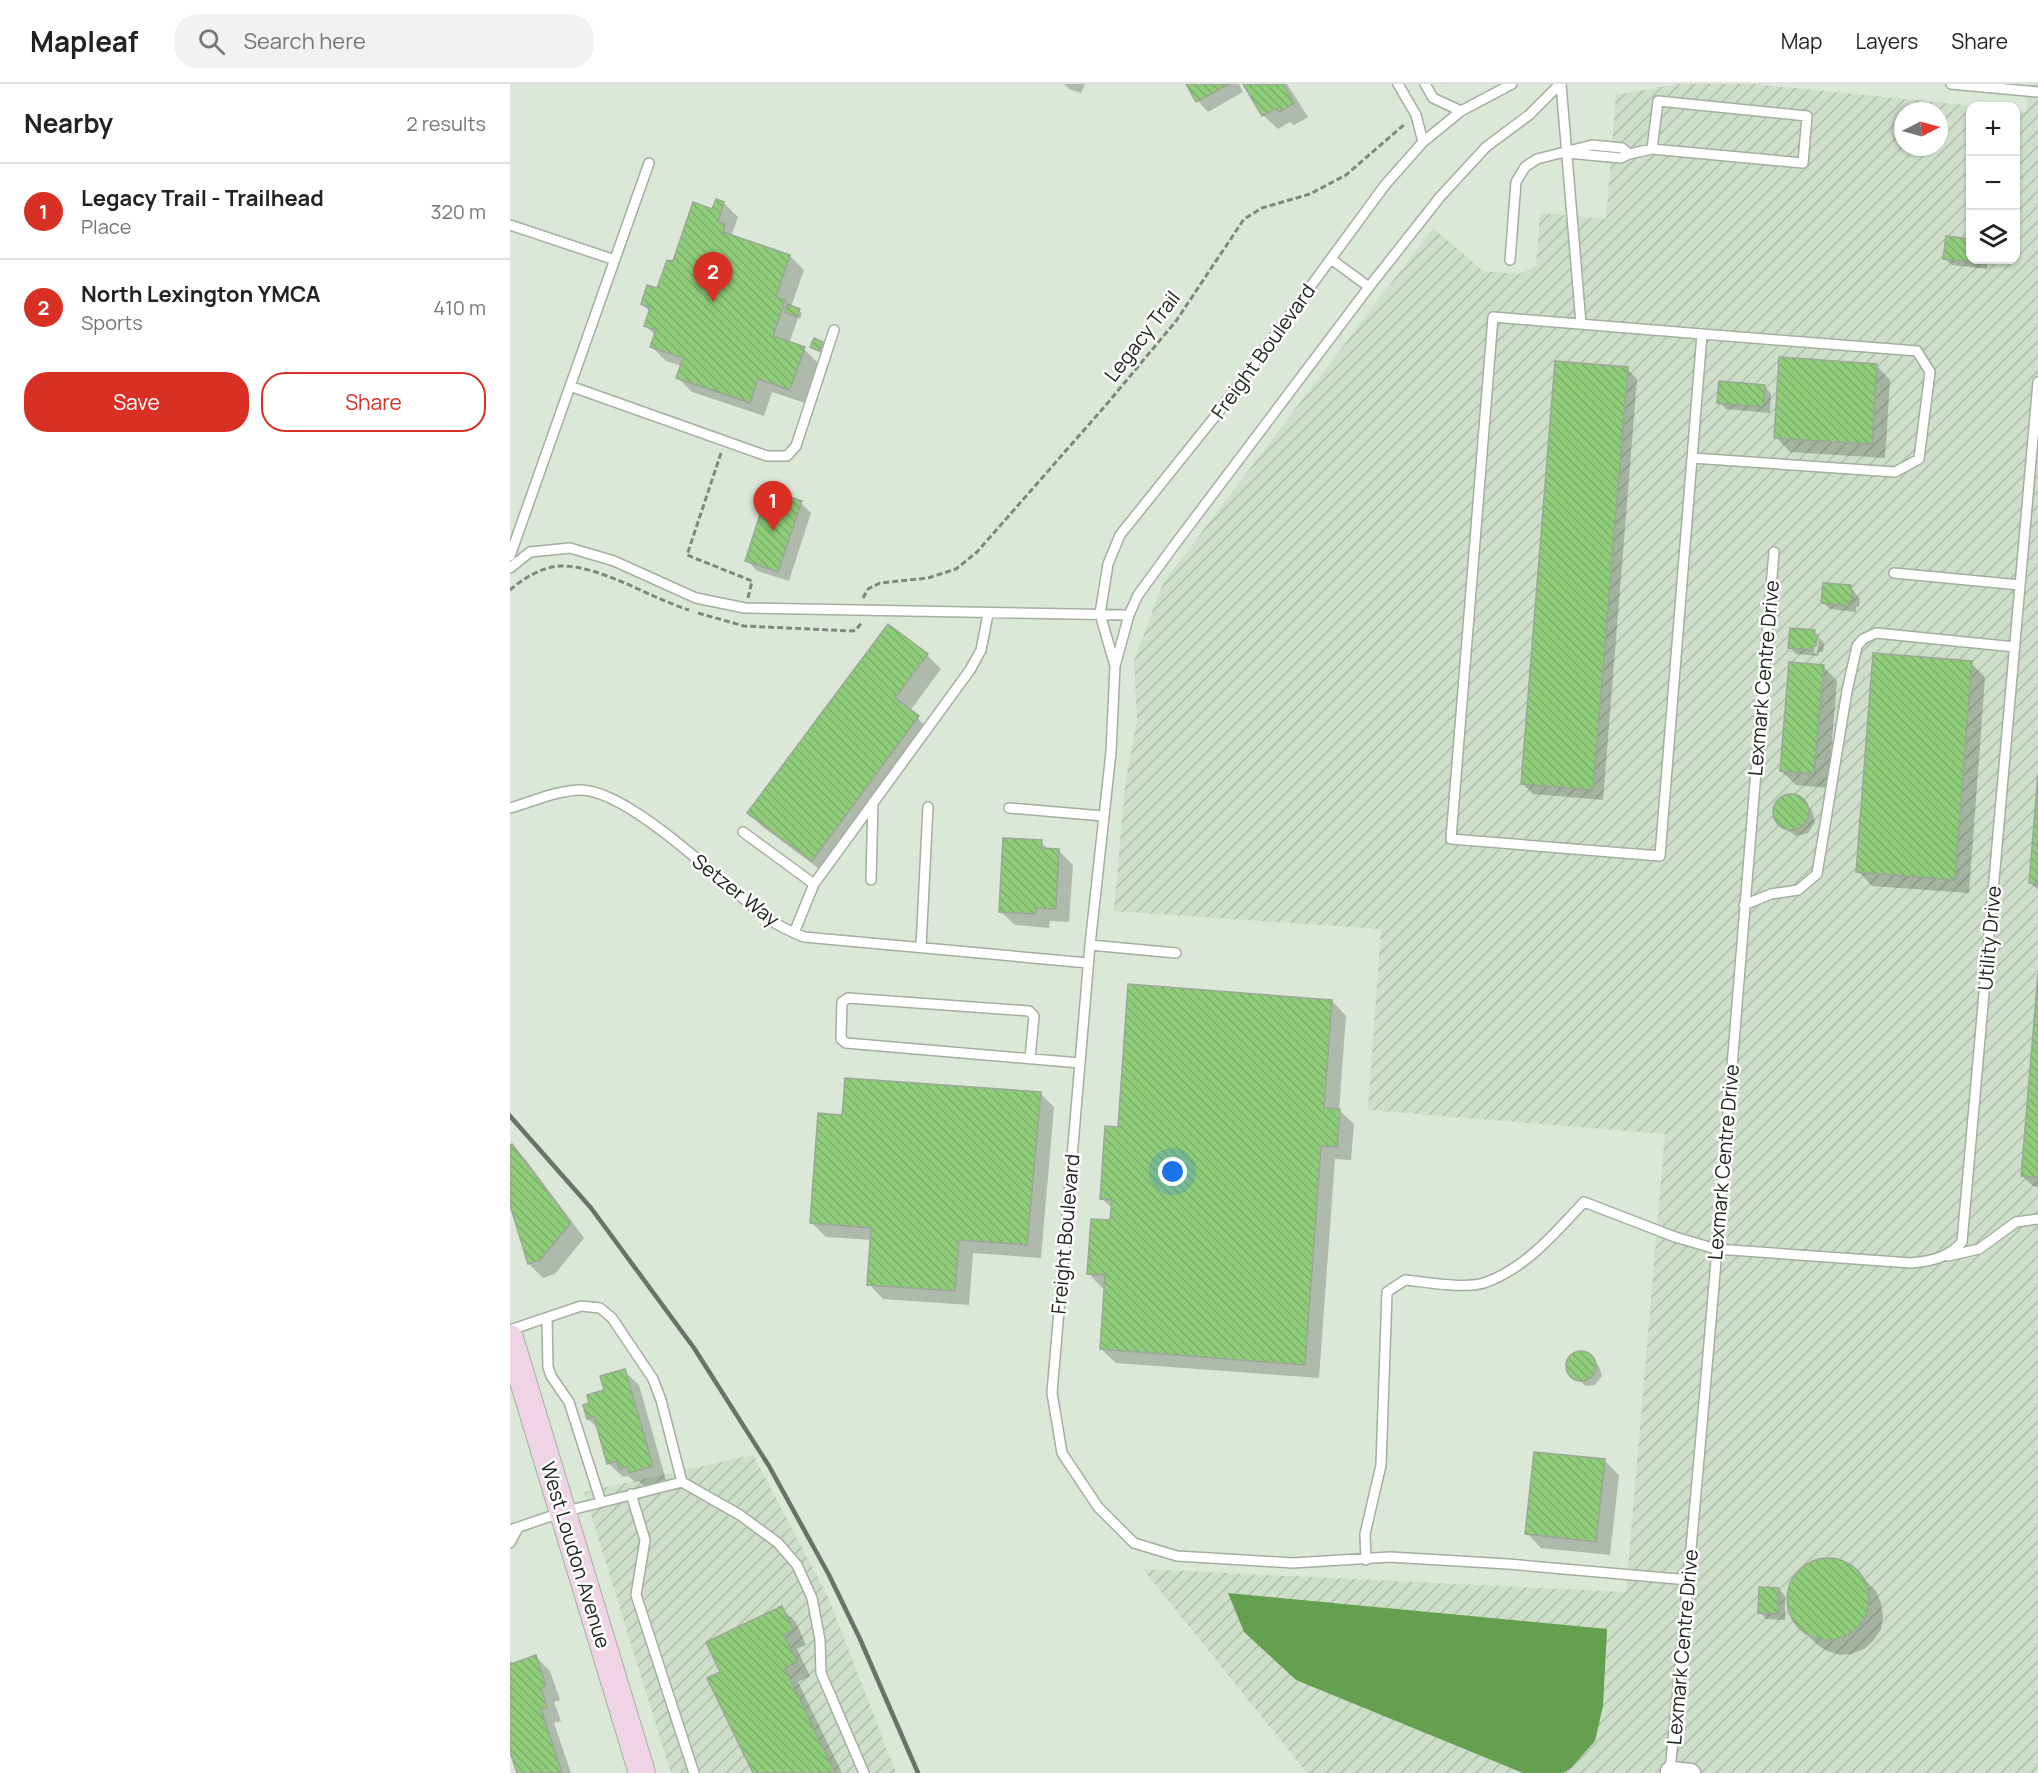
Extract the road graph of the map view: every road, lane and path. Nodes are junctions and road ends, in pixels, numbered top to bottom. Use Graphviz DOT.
graph roads {
  1 [pos="1398,84"];
  2 [pos="1425,84"];
  3 [pos="1512,84"];
  4 [pos="1561,84"];
  5 [pos="1951,84"];
  6 [pos="2038,92"];
  7 [pos="1461,111"];
  8 [pos="1416,115"];
  9 [pos="1423,142"];
  10 [pos="1652,149"];
  11 [pos="1567,153"];
  12 [pos="649,163"];
  13 [pos="510,225"];
  14 [pos="1331,259"];
  15 [pos="615,260"];
  16 [pos="1510,260"];
  17 [pos="1369,287"];
  18 [pos="1581,324"];
  19 [pos="834,330"];
  20 [pos="1702,334"];
  21 [pos="2038,382"];
  22 [pos="570,386"];
  23 [pos="725,442"];
  24 [pos="1692,458"];
  25 [pos="1774,552"];
  26 [pos="510,556"];
  27 [pos="510,568"];
  28 [pos="1894,573"];
  29 [pos="2020,585"];
  30 [pos="862,600"];
  31 [pos="745,608"];
  32 [pos="988,614"];
  33 [pos="1100,614"];
  34 [pos="1130,615"];
  35 [pos="744,626"];
  36 [pos="2015,647"];
  37 [pos="1115,666"];
  38 [pos="873,802"];
  39 [pos="928,807"];
  40 [pos="510,808"];
  41 [pos="1009,808"];
  42 [pos="1103,816"];
  43 [pos="742,832"];
  44 [pos="871,880"];
  45 [pos="814,884"];
  46 [pos="1744,904"];
  47 [pos="794,933"];
  48 [pos="1090,945"];
  49 [pos="921,947"];
  50 [pos="1176,953"];
  51 [pos="1088,963"];
  52 [pos="1030,1059"];
  53 [pos="1080,1063"];
  54 [pos="2038,1219"];
  55 [pos="1716,1249"];
  56 [pos="1943,1257"];
  57 [pos="547,1317"];
  58 [pos="510,1330"];
  59 [pos="510,1338"];
  60 [pos="682,1482"];
  61 [pos="631,1494"];
  62 [pos="601,1502"];
  63 [pos="563,1512"];
  64 [pos="514,1529"];
  65 [pos="510,1543"];
  66 [pos="1366,1560"];
  67 [pos="1689,1580"];
  68 [pos="1670,1772"];
  69 [pos="642,1773"];
  70 [pos="694,1773"];
  71 [pos="864,1773"];
  72 [pos="1690,1773"];
  1 -- 8 [label="lane"];
  2 -- 7 [label="lane"];
  3 -- 7 [label="lane, Freight Boulevard"];
  4 -- 11 [label="lane"];
  4 -- 17 [label="lane, Freight Boulevard"];
  5 -- 6 [label="lane"];
  7 -- 9 [label="lane, Freight Boulevard"];
  8 -- 9 [label="lane"];
  8 -- 30 [label="path, Legacy Trail"];
  9 -- 14 [label="lane, Freight Boulevard"];
  10 -- 10 [label="lane"];
  10 -- 11 [label="lane"];
  11 -- 16 [label="lane"];
  11 -- 18 [label="lane"];
  12 -- 15 [label="lane"];
  13 -- 15 [label="lane"];
  14 -- 17 [label="lane"];
  14 -- 33 [label="lane, Freight Boulevard"];
  15 -- 22 [label="lane"];
  17 -- 34 [label="lane, Freight Boulevard"];
  18 -- 20 [label="lane"];
  18 -- 24 [label="lane"];
  19 -- 23 [label="lane"];
  20 -- 24 [label="lane"];
  20 -- 24 [label="lane"];
  21 -- 29 [label="lane, Utility Drive"];
  22 -- 23 [label="lane"];
  22 -- 26 [label="lane"];
  23 -- 31 [label="path"];
  25 -- 46 [label="lane, Lexmark Centre Drive"];
  27 -- 31 [label="lane"];
  28 -- 29 [label="lane"];
  29 -- 36 [label="lane, Utility Drive"];
  31 -- 32 [label="lane"];
  31 -- 35 [label="path"];
  32 -- 33 [label="lane"];
  32 -- 38 [label="lane"];
  33 -- 34 [label="lane"];
  33 -- 37 [label="lane, Freight Boulevard"];
  34 -- 37 [label="lane, Freight Boulevard"];
  36 -- 46 [label="lane"];
  36 -- 56 [label="lane, Utility Drive"];
  37 -- 42 [label="lane, Freight Boulevard"];
  38 -- 44 [label="lane"];
  38 -- 45 [label="lane"];
  39 -- 49 [label="lane"];
  40 -- 47 [label="lane, Setzer Way"];
  41 -- 42 [label="lane"];
  42 -- 48 [label="lane, Freight Boulevard"];
  43 -- 45 [label="lane"];
  45 -- 47 [label="lane"];
  46 -- 55 [label="lane, Lexmark Centre Drive"];
  47 -- 49 [label="lane, Setzer Way"];
  48 -- 50 [label="lane"];
  48 -- 51 [label="lane, Freight Boulevard"];
  49 -- 51 [label="lane, Setzer Way"];
  51 -- 53 [label="lane, Freight Boulevard"];
  52 -- 52 [label="lane"];
  52 -- 53 [label="lane"];
  53 -- 66 [label="lane, Freight Boulevard"];
  54 -- 56 [label="lane"];
  55 -- 56 [label="lane"];
  55 -- 66 [label="lane"];
  55 -- 67 [label="lane, Lexmark Centre Drive"];
  57 -- 58 [label="lane"];
  57 -- 60 [label="lane"];
  57 -- 62 [label="lane"];
  59 -- 63 [label="main road, West Loudon Avenue"];
  60 -- 61 [label="lane"];
  60 -- 71 [label="lane"];
  61 -- 62 [label="lane"];
  61 -- 70 [label="lane"];
  62 -- 63 [label="lane"];
  63 -- 64 [label="lane"];
  63 -- 69 [label="main road, West Loudon Avenue"];
  64 -- 65 [label="lane"];
  66 -- 67 [label="lane, Freight Boulevard"];
  67 -- 68 [label="lane, Lexmark Centre Drive"];
  68 -- 72 [label="street"];
}
